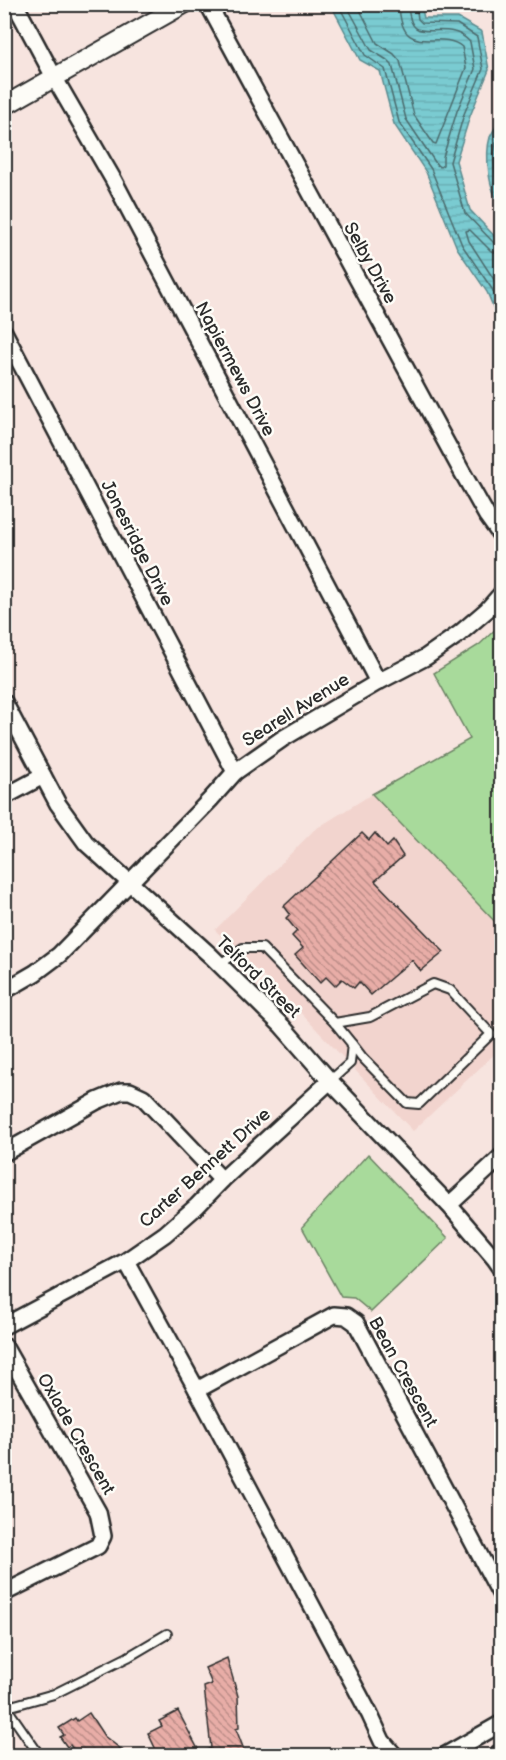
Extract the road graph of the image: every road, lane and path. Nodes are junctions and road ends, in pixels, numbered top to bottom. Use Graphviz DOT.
graph roads {
  1 [pos="15,4"];
  2 [pos="184,4"];
  3 [pos="208,4"];
  4 [pos="54,77"];
  5 [pos="4,106"];
  6 [pos="4,332"];
  7 [pos="501,537"];
  8 [pos="501,593"];
  9 [pos="378,682"];
  10 [pos="4,702"];
  11 [pos="235,772"];
  12 [pos="44,776"];
  13 [pos="4,797"];
  14 [pos="129,883"];
  15 [pos="219,965"];
  16 [pos="4,991"];
  17 [pos="335,1023"];
  18 [pos="352,1044"];
  19 [pos="330,1081"];
  20 [pos="4,1153"];
  21 [pos="501,1156"];
  22 [pos="222,1180"];
  23 [pos="449,1205"];
  24 [pos="126,1262"];
  25 [pos="501,1269"];
  26 [pos="4,1326"];
  27 [pos="4,1346"];
  28 [pos="197,1390"];
  29 [pos="4,1593"];
  30 [pos="501,1597"];
  31 [pos="167,1634"];
  32 [pos="5,1708"];
  33 [pos="501,1723"];
  34 [pos="40,1755"];
  35 [pos="395,1755"];
  36 [pos="444,1755"];
  1 -- 4 [label="street, Napiermews Drive"];
  2 -- 4 [label="street"];
  3 -- 7 [label="street, Selby Drive"];
  4 -- 5 [label="street"];
  4 -- 9 [label="street, Napiermews Drive"];
  6 -- 11 [label="street, Jonesridge Drive"];
  8 -- 9 [label="street, Searell Avenue"];
  9 -- 11 [label="street, Searell Avenue"];
  10 -- 12 [label="street, Telford Street"];
  11 -- 14 [label="street, Searell Avenue"];
  12 -- 13 [label="street"];
  12 -- 14 [label="street, Telford Street"];
  14 -- 15 [label="street, Telford Street"];
  14 -- 16 [label="street, Searell Avenue"];
  15 -- 17 [label="lane"];
  15 -- 19 [label="street, Telford Street"];
  17 -- 18 [label="lane"];
  17 -- 18 [label="lane"];
  18 -- 19 [label="lane"];
  19 -- 22 [label="street, Carter Bennett Drive"];
  19 -- 23 [label="street, Telford Street"];
  20 -- 22 [label="street"];
  21 -- 23 [label="street"];
  22 -- 24 [label="street, Carter Bennett Drive"];
  23 -- 25 [label="street, Telford Street"];
  24 -- 26 [label="street, Carter Bennett Drive"];
  24 -- 28 [label="street"];
  27 -- 29 [label="street, Oxlade Crescent"];
  28 -- 30 [label="street, Bean Crescent"];
  28 -- 35 [label="street"];
  31 -- 32 [label="lane"];
  32 -- 34 [label="lane"];
  33 -- 36 [label="street"];
}
